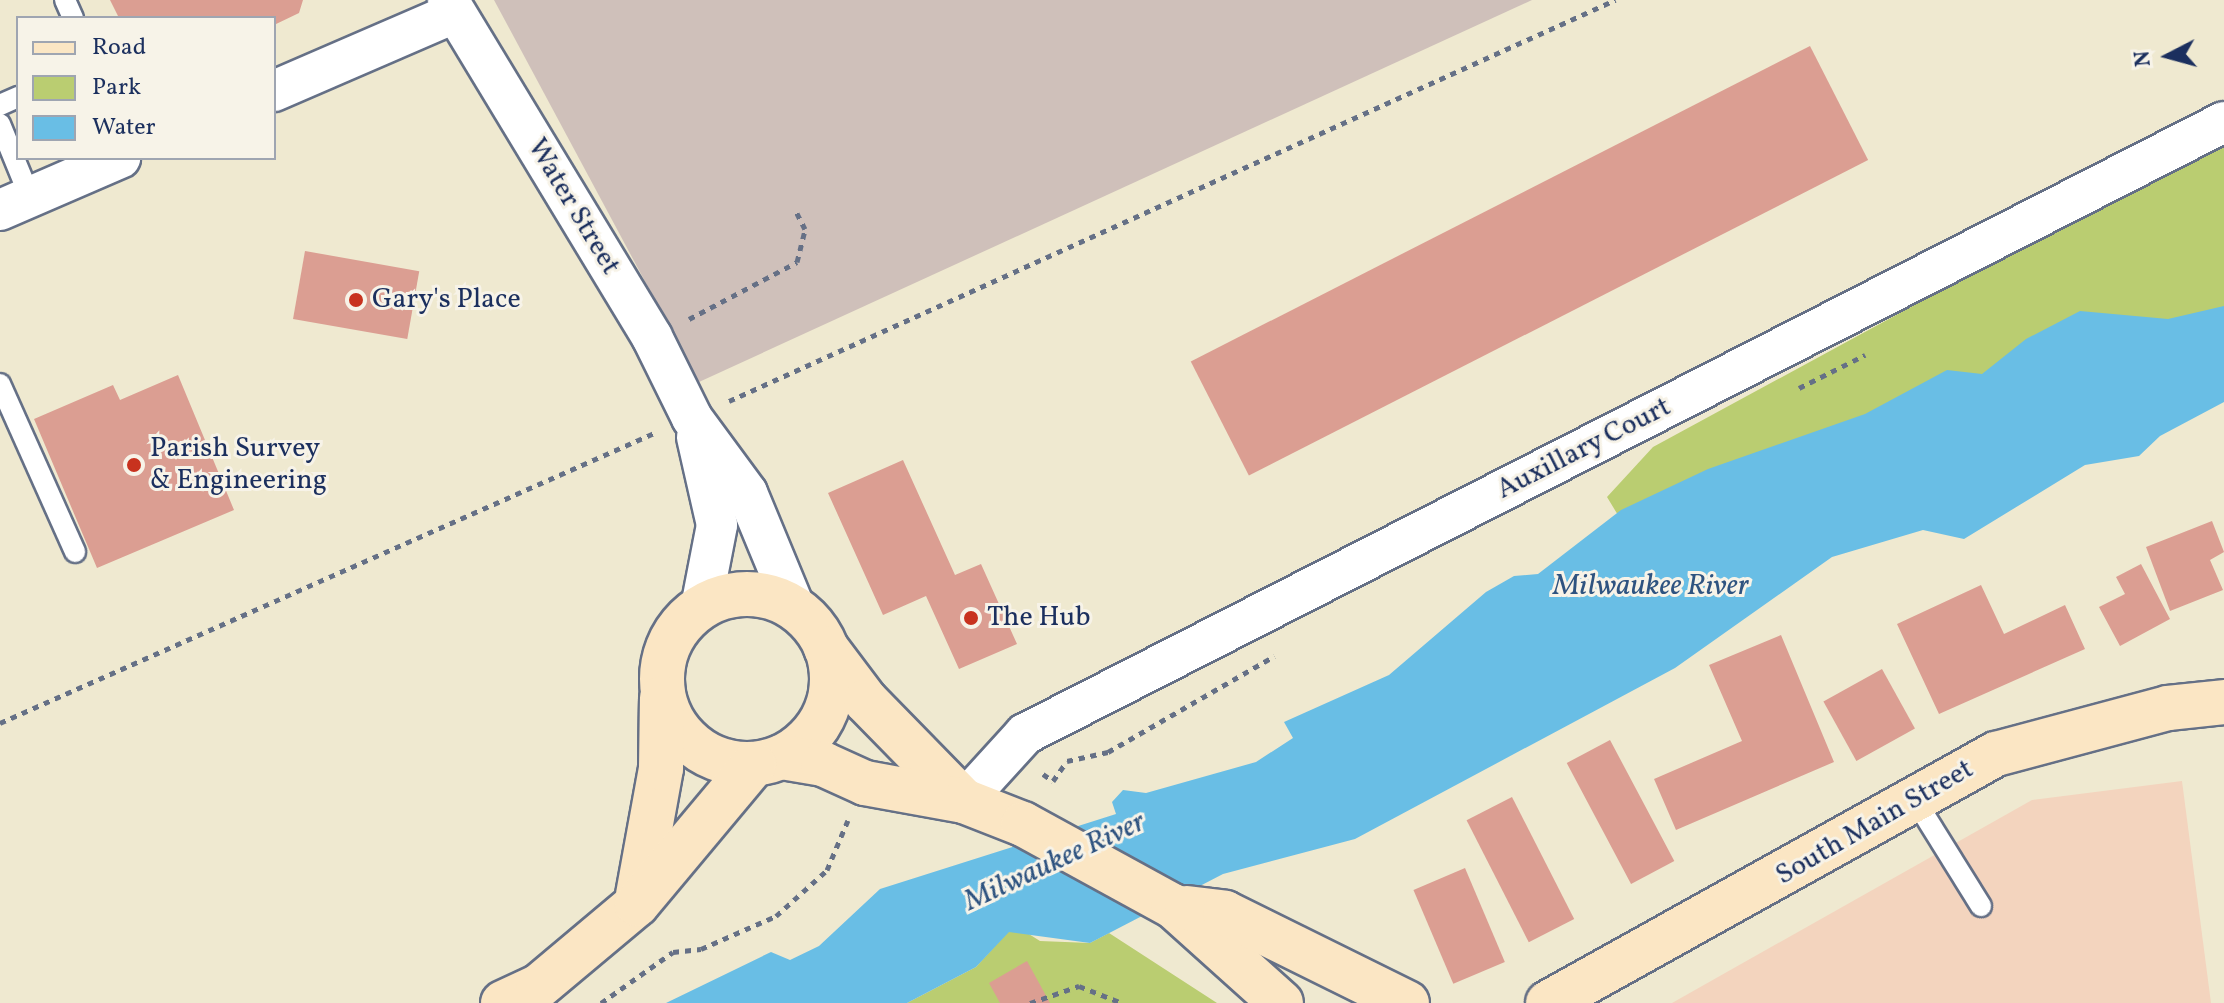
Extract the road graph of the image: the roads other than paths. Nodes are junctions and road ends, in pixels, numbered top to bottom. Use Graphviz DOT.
graph roads {
  1 [pos="451,7"];
  2 [pos="276,90"];
  3 [pos="2224,122"];
  4 [pos="0,124"];
  5 [pos="115,160"];
  6 [pos="15,203"];
  7 [pos="0,384"];
  8 [pos="692,418"];
  9 [pos="75,552"];
  10 [pos="701,607"];
  11 [pos="795,609"];
  12 [pos="825,646"];
  13 [pos="662,680"];
  14 [pos="2224,702"];
  15 [pos="768,761"];
  16 [pos="1915,800"];
  17 [pos="964,801"];
  18 [pos="637,904"];
  19 [pos="1173,906"];
  20 [pos="1981,906"];
  21 [pos="503,1003"];
  22 [pos="1281,1003"];
  23 [pos="1407,1003"];
  24 [pos="1548,1003"];
  1 -- 2 [label="street"];
  1 -- 8 [label="street, Water Street"];
  3 -- 17 [label="street, Auxillary Court"];
  4 -- 6 [label="lane"];
  5 -- 6 [label="street"];
  7 -- 9 [label="lane"];
  8 -- 10 [label="street, Water Street"];
  8 -- 11 [label="street, Water Street"];
  10 -- 11 [label="street"];
  10 -- 13 [label="street"];
  11 -- 12 [label="street"];
  12 -- 15 [label="street"];
  12 -- 17 [label="street"];
  13 -- 15 [label="street"];
  13 -- 18 [label="street"];
  14 -- 16 [label="street, South Main Street"];
  15 -- 17 [label="street"];
  15 -- 18 [label="street"];
  16 -- 20 [label="lane"];
  16 -- 24 [label="street, South Main Street"];
  17 -- 19 [label="street"];
  18 -- 21 [label="street"];
  19 -- 22 [label="street"];
  19 -- 23 [label="street"];
}
